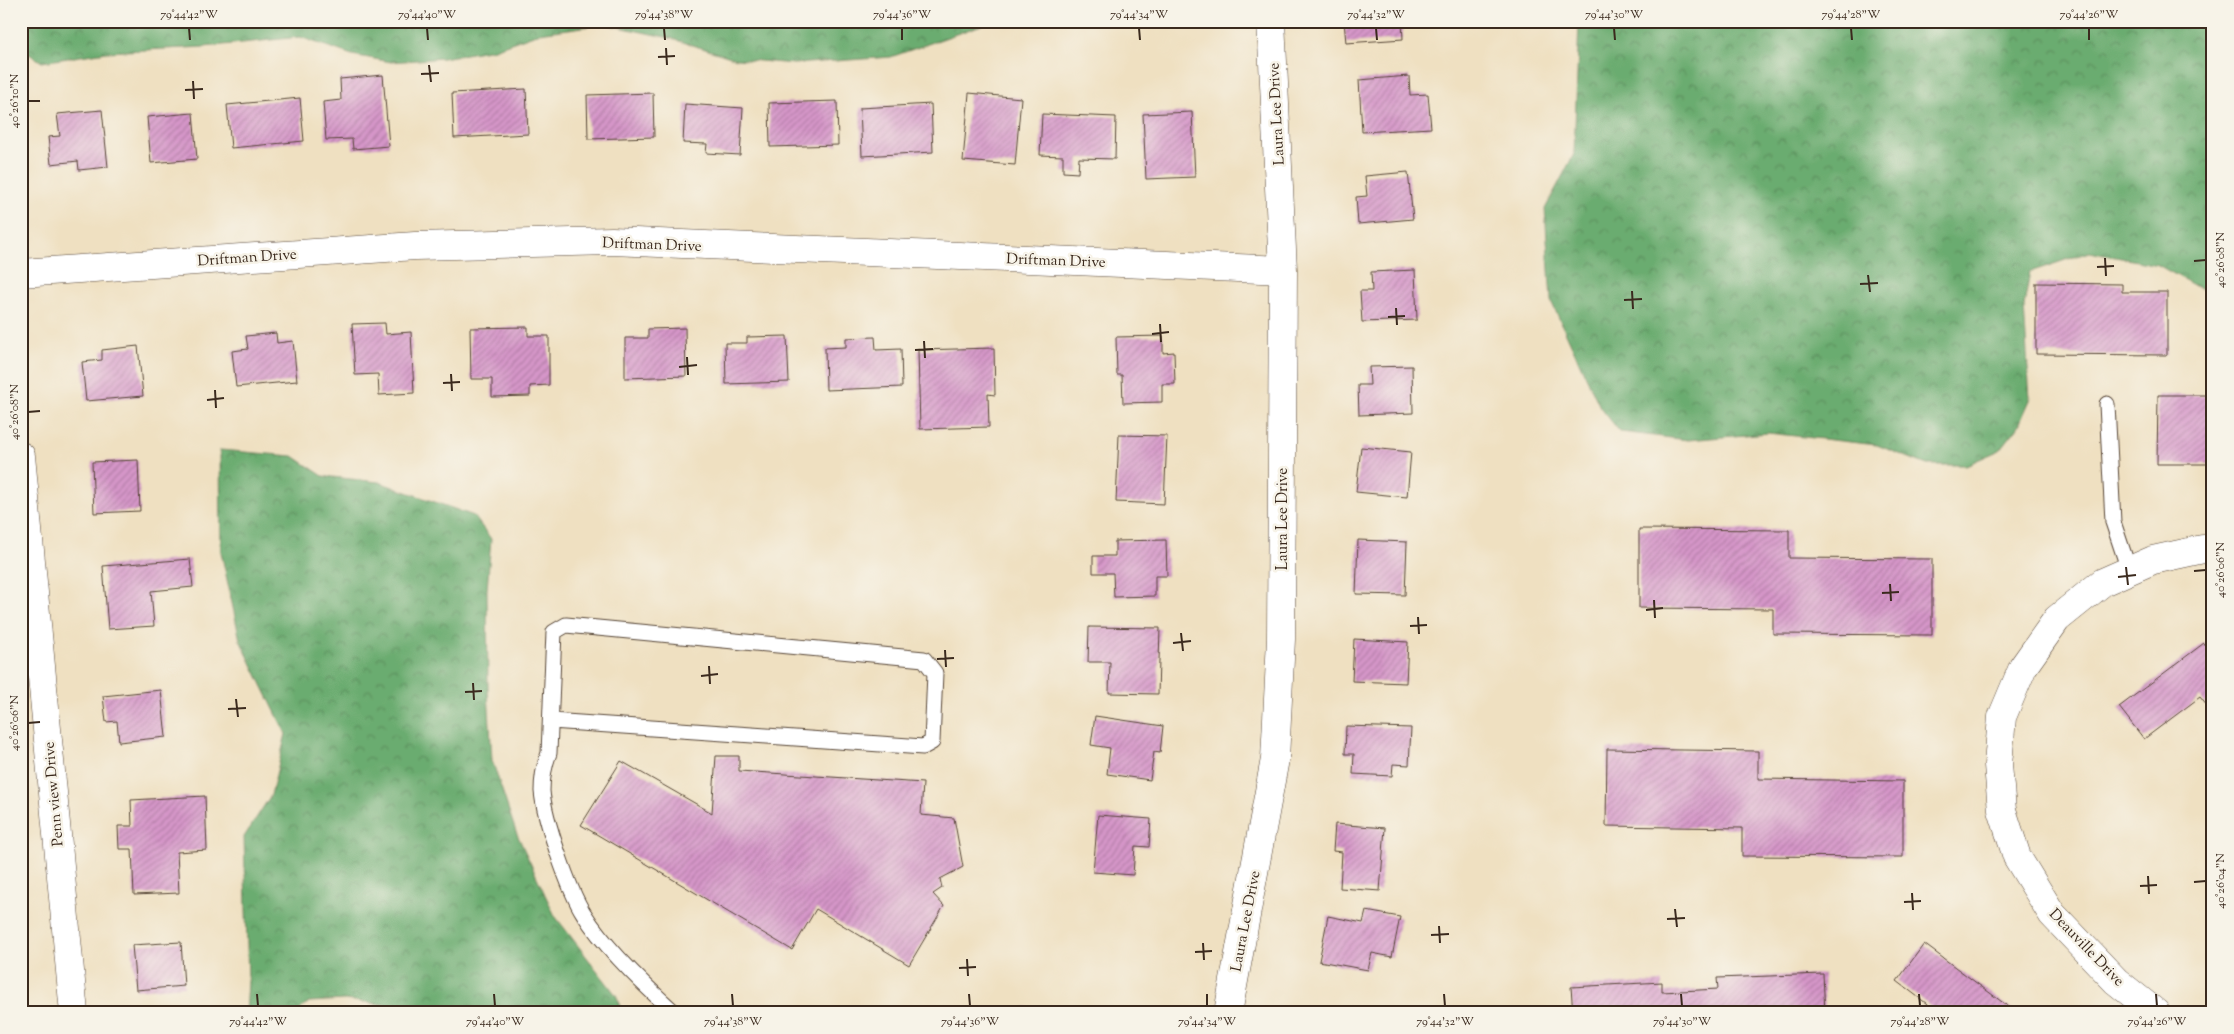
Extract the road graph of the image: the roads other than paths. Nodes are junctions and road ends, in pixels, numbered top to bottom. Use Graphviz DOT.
graph roads {
  1 [pos="1271,21"];
  2 [pos="1283,270"];
  3 [pos="21,273"];
  4 [pos="2107,404"];
  5 [pos="21,456"];
  6 [pos="2213,550"];
  7 [pos="2129,570"];
  8 [pos="551,721"];
  9 [pos="74,1013"];
  10 [pos="674,1013"];
  11 [pos="1228,1013"];
  12 [pos="2156,1013"];
  1 -- 2 [label="street, Laura Lee Drive"];
  2 -- 3 [label="street, Driftman Drive"];
  2 -- 11 [label="street, Laura Lee Drive"];
  4 -- 7 [label="lane"];
  5 -- 9 [label="street, Penn view Drive"];
  6 -- 7 [label="street, Deauville Drive"];
  7 -- 12 [label="street, Deauville Drive"];
  8 -- 8 [label="lane"];
  8 -- 10 [label="lane"];
}
